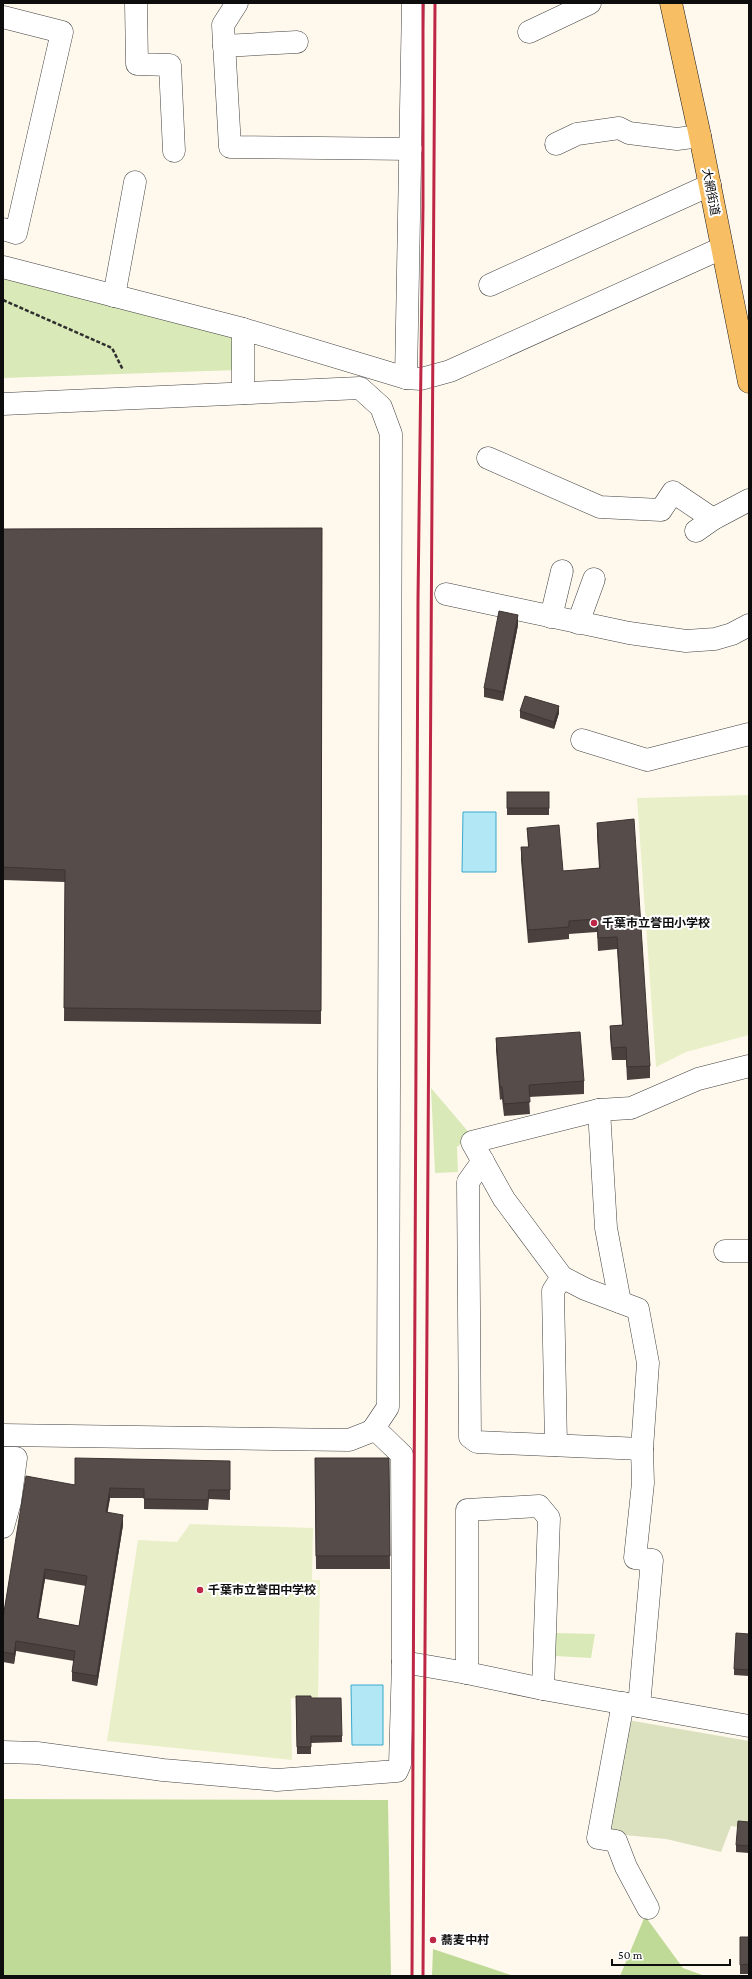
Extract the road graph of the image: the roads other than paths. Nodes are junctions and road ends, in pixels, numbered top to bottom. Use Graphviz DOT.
graph roads {
  1 [pos="136,3"];
  2 [pos="237,3"];
  3 [pos="413,3"];
  4 [pos="590,3"];
  5 [pos="671,3"];
  6 [pos="3,18"];
  7 [pos="529,32"];
  8 [pos="297,42"];
  9 [pos="224,46"];
  10 [pos="700,136"];
  11 [pos="556,144"];
  12 [pos="411,149"];
  13 [pos="174,151"];
  14 [pos="135,182"];
  15 [pos="710,185"];
  16 [pos="3,229"];
  17 [pos="722,248"];
  18 [pos="3,267"];
  19 [pos="490,285"];
  20 [pos="114,296"];
  21 [pos="243,329"];
  22 [pos="406,378"];
  23 [pos="749,382"];
  24 [pos="243,393"];
  25 [pos="3,404"];
  26 [pos="488,458"];
  27 [pos="749,500"];
  28 [pos="562,571"];
  29 [pos="594,579"];
  30 [pos="446,594"];
  31 [pos="551,617"];
  32 [pos="578,623"];
  33 [pos="749,625"];
  34 [pos="749,734"];
  35 [pos="582,740"];
  36 [pos="749,1066"];
  37 [pos="599,1110"];
  38 [pos="483,1161"];
  39 [pos="725,1250"];
  40 [pos="749,1251"];
  41 [pos="562,1277"];
  42 [pos="620,1302"];
  43 [pos="374,1428"];
  44 [pos="3,1435"];
  45 [pos="556,1445"];
  46 [pos="642,1449"];
  47 [pos="3,1458"];
  48 [pos="3,1527"];
  49 [pos="403,1662"];
  50 [pos="467,1673"];
  51 [pos="543,1690"];
  52 [pos="631,1704"];
  53 [pos="749,1726"];
  54 [pos="3,1752"];
  55 [pos="648,1908"];
  1 -- 13 [label="street"];
  2 -- 9 [label="street"];
  3 -- 12 [label="street"];
  4 -- 7 [label="street"];
  5 -- 10 [label="main road, 大網街道"];
  6 -- 16 [label="street"];
  8 -- 9 [label="street"];
  9 -- 12 [label="street"];
  10 -- 11 [label="street"];
  10 -- 15 [label="main road, 大網街道"];
  12 -- 22 [label="street"];
  14 -- 20 [label="street"];
  15 -- 17 [label="main road, 大網街道"];
  15 -- 19 [label="street"];
  17 -- 22 [label="street"];
  17 -- 23 [label="main road, 大網街道"];
  18 -- 20 [label="street"];
  20 -- 21 [label="street"];
  21 -- 22 [label="street"];
  21 -- 24 [label="street"];
  24 -- 25 [label="street"];
  24 -- 43 [label="street"];
  26 -- 27 [label="street"];
  28 -- 31 [label="street"];
  29 -- 32 [label="street"];
  30 -- 31 [label="street"];
  31 -- 32 [label="street"];
  32 -- 33 [label="street"];
  34 -- 35 [label="street"];
  36 -- 37 [label="street"];
  37 -- 38 [label="street"];
  37 -- 42 [label="street"];
  38 -- 41 [label="street"];
  38 -- 45 [label="street"];
  39 -- 40 [label="street"];
  41 -- 42 [label="street"];
  41 -- 45 [label="street"];
  42 -- 46 [label="street"];
  43 -- 44 [label="street"];
  43 -- 49 [label="street"];
  45 -- 46 [label="street"];
  46 -- 52 [label="street"];
  47 -- 48 [label="street"];
  49 -- 50 [label="street"];
  49 -- 54 [label="street"];
  50 -- 51 [label="street"];
  50 -- 51 [label="street"];
  51 -- 52 [label="street"];
  52 -- 53 [label="street"];
  52 -- 55 [label="street"];
}
